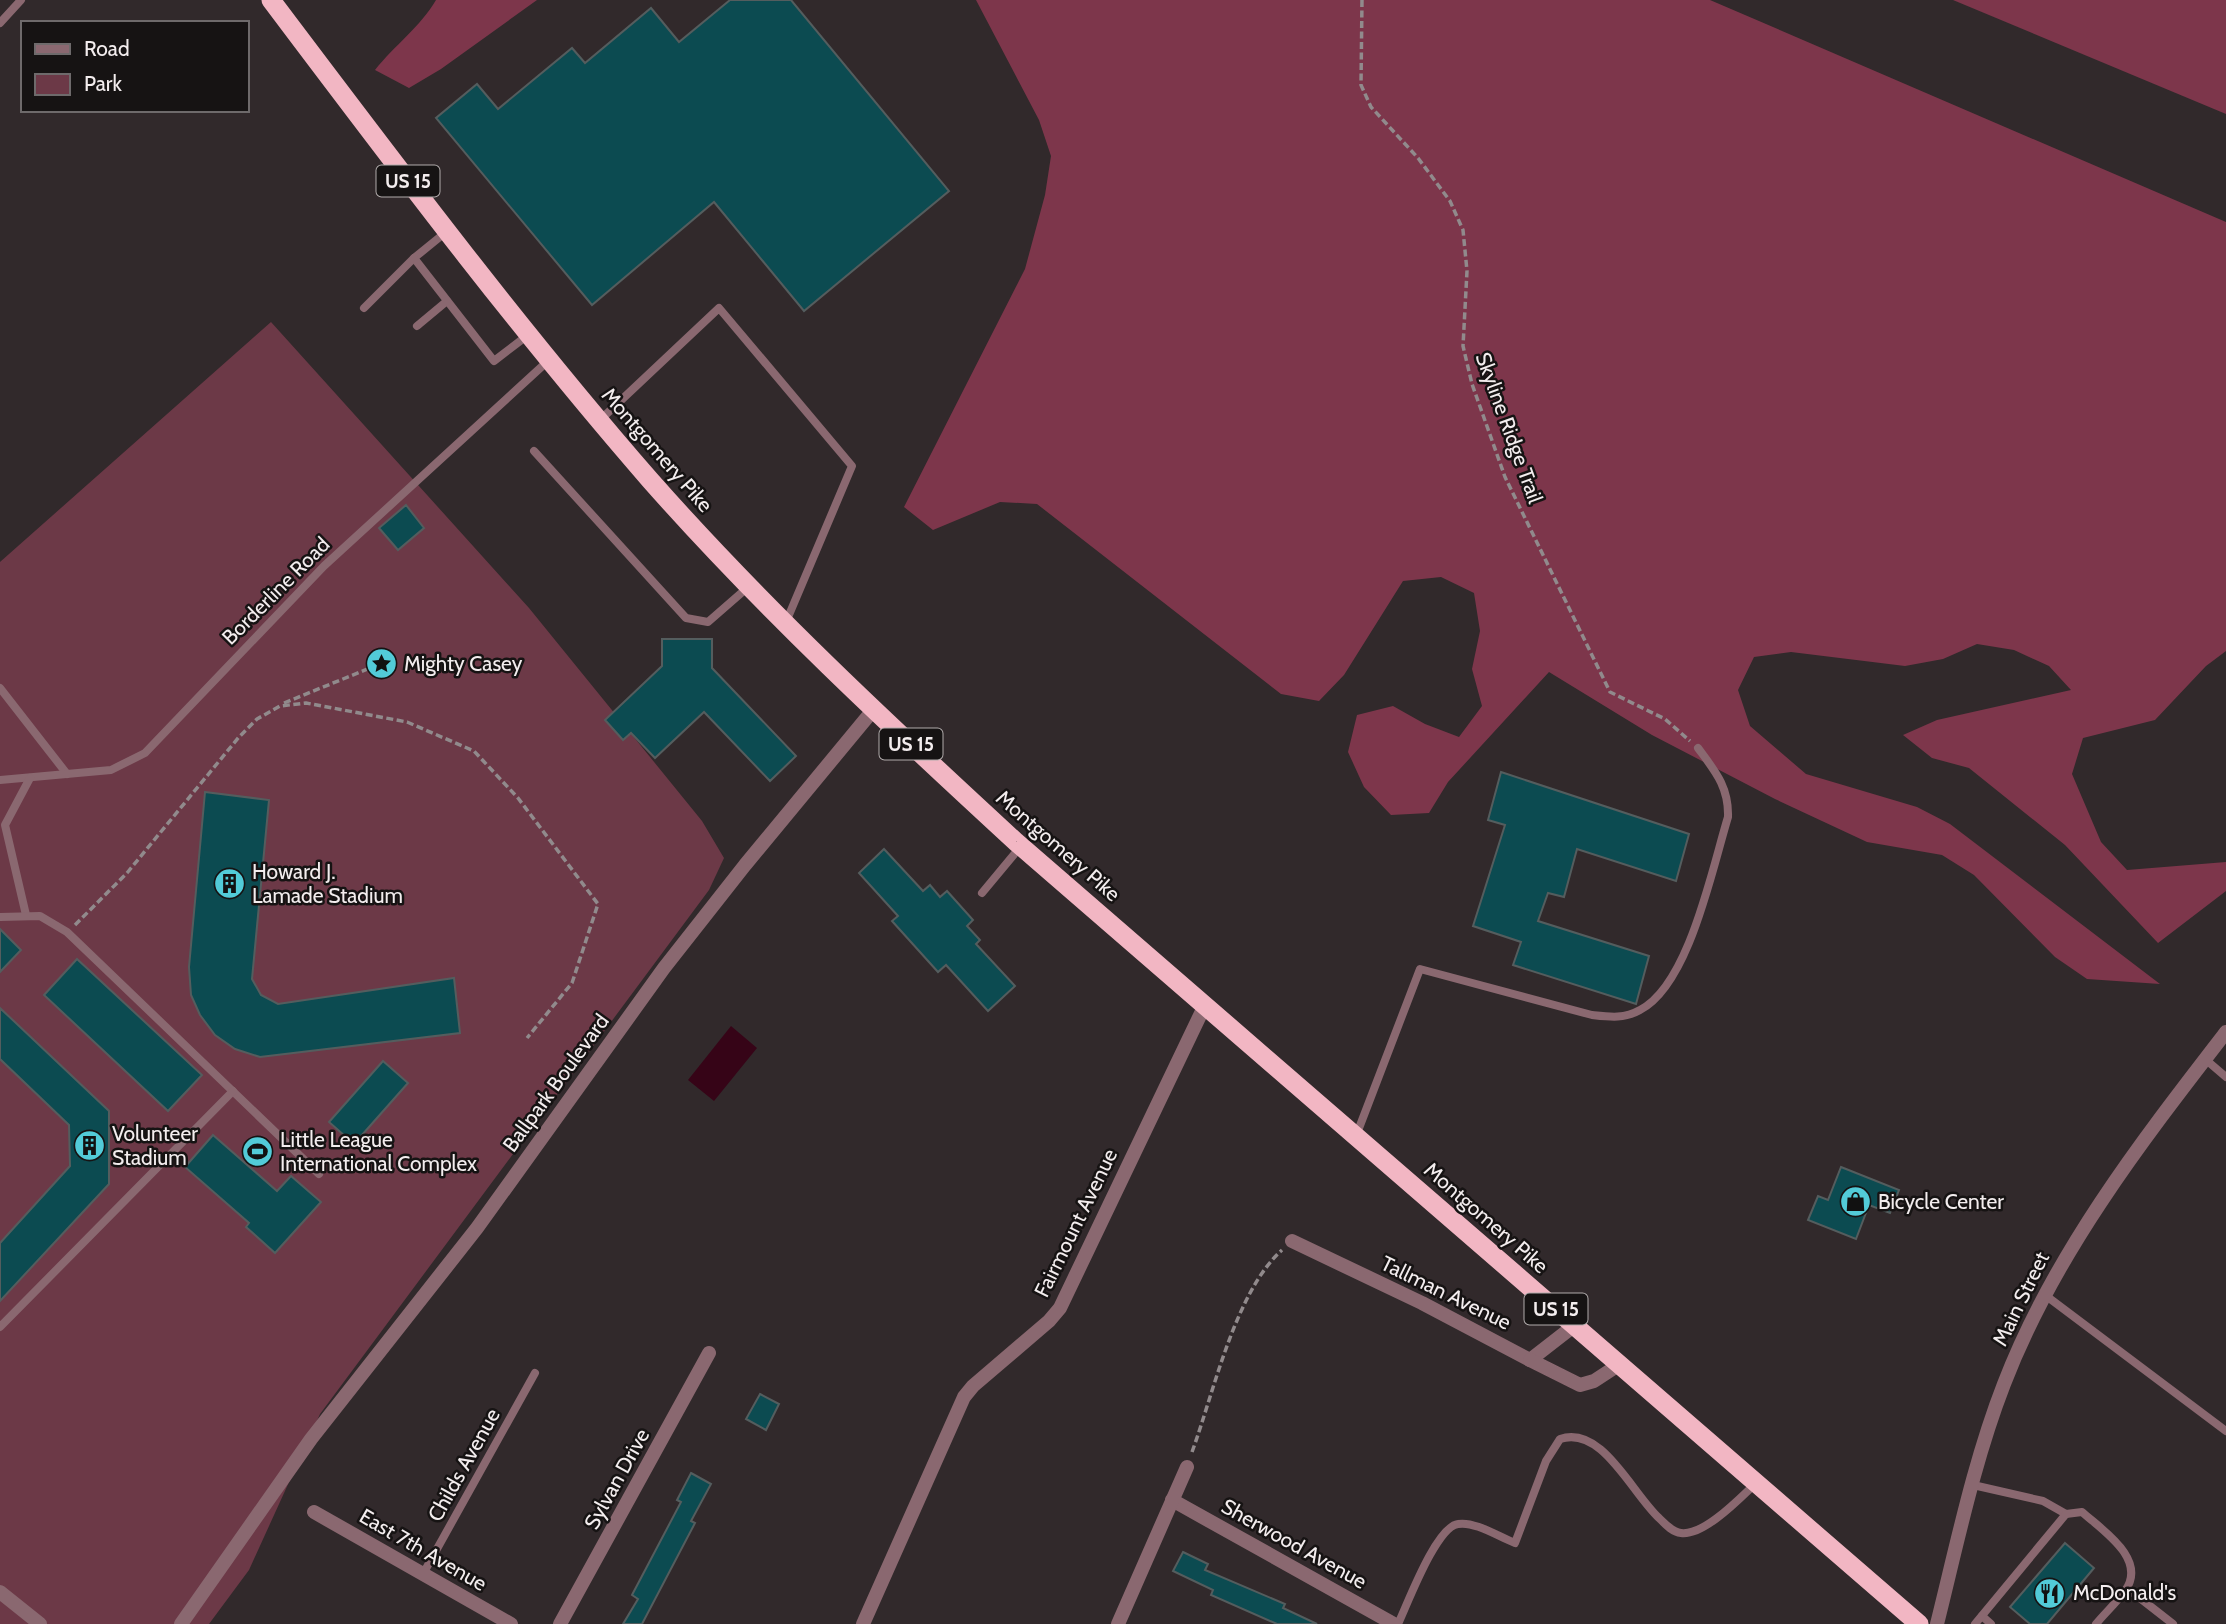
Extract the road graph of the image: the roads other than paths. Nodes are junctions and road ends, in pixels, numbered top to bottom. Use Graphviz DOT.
graph roads {
  1 [pos="21,0"];
  2 [pos="271,0"];
  3 [pos="0,23"];
  4 [pos="447,232"];
  5 [pos="414,258"];
  6 [pos="447,301"];
  7 [pos="364,308"];
  8 [pos="417,326"];
  9 [pos="528,335"];
  10 [pos="549,360"];
  11 [pos="599,421"];
  12 [pos="534,451"];
  13 [pos="750,586"];
  14 [pos="786,622"];
  15 [pos="0,688"];
  16 [pos="874,709"];
  17 [pos="1698,748"];
  18 [pos="67,774"];
  19 [pos="30,778"];
  20 [pos="0,780"];
  21 [pos="1021,846"];
  22 [pos="982,893"];
  23 [pos="26,915"];
  24 [pos="0,917"];
  25 [pos="1205,1004"];
  26 [pos="2226,1032"];
  27 [pos="2205,1059"];
  28 [pos="2226,1077"];
  29 [pos="233,1091"];
  30 [pos="1356,1136"];
  31 [pos="319,1174"];
  32 [pos="1292,1241"];
  33 [pos="2045,1295"];
  34 [pos="1574,1325"];
  35 [pos="0,1327"];
  36 [pos="709,1353"];
  37 [pos="1530,1360"];
  38 [pos="1620,1364"];
  39 [pos="535,1373"];
  40 [pos="2226,1431"];
  41 [pos="1187,1467"];
  42 [pos="1757,1483"];
  43 [pos="1973,1485"];
  44 [pos="1172,1500"];
  45 [pos="314,1512"];
  46 [pos="2066,1514"];
  47 [pos="423,1574"];
  48 [pos="2127,1588"];
  49 [pos="0,1592"];
  50 [pos="1982,1616"];
  51 [pos="40,1624"];
  52 [pos="181,1624"];
  53 [pos="511,1624"];
  54 [pos="560,1624"];
  55 [pos="863,1624"];
  56 [pos="1118,1624"];
  57 [pos="1396,1624"];
  58 [pos="1919,1624"];
  59 [pos="1937,1624"];
  60 [pos="1975,1624"];
  61 [pos="1991,1624"];
  62 [pos="2096,1624"];
  63 [pos="2173,1624"];
  1 -- 3 [label="lane"];
  2 -- 4 [label="highway, Montgomery Pike / US 15"];
  4 -- 5 [label="lane"];
  4 -- 9 [label="highway, Montgomery Pike / US 15"];
  5 -- 6 [label="lane"];
  5 -- 7 [label="lane"];
  6 -- 8 [label="lane"];
  6 -- 9 [label="lane"];
  9 -- 10 [label="highway, Montgomery Pike / US 15"];
  10 -- 11 [label="highway, Montgomery Pike / US 15"];
  10 -- 18 [label="lane, Borderline Road"];
  11 -- 13 [label="highway, Montgomery Pike / US 15"];
  11 -- 14 [label="lane"];
  12 -- 13 [label="lane"];
  13 -- 14 [label="highway, Montgomery Pike / US 15"];
  14 -- 16 [label="highway, Montgomery Pike / US 15"];
  15 -- 18 [label="lane"];
  16 -- 21 [label="highway, Montgomery Pike / US 15"];
  16 -- 52 [label="street, Ballpark Boulevard"];
  17 -- 30 [label="lane"];
  18 -- 19 [label="lane, Borderline Road"];
  19 -- 20 [label="lane, Borderline Road"];
  19 -- 23 [label="lane"];
  21 -- 22 [label="lane"];
  21 -- 25 [label="highway, Montgomery Pike / US 15"];
  23 -- 24 [label="lane"];
  23 -- 29 [label="lane"];
  25 -- 30 [label="highway, Montgomery Pike / US 15"];
  25 -- 55 [label="street, Fairmount Avenue"];
  26 -- 27 [label="street, Main Street"];
  27 -- 28 [label="lane"];
  27 -- 33 [label="street, Main Street"];
  29 -- 31 [label="lane"];
  29 -- 35 [label="lane"];
  30 -- 34 [label="highway, Montgomery Pike / US 15"];
  32 -- 37 [label="street, Tallman Avenue"];
  33 -- 40 [label="lane"];
  33 -- 43 [label="street, Main Street"];
  34 -- 37 [label="street"];
  34 -- 38 [label="highway, Montgomery Pike / US 15"];
  36 -- 54 [label="street, Sylvan Drive"];
  37 -- 38 [label="street, Tallman Avenue"];
  38 -- 42 [label="highway, Montgomery Pike / US 15"];
  39 -- 47 [label="lane, Childs Avenue"];
  41 -- 44 [label="street"];
  42 -- 57 [label="lane"];
  42 -- 58 [label="highway, Montgomery Pike / US 15"];
  43 -- 46 [label="lane"];
  43 -- 59 [label="street, Main Street"];
  44 -- 56 [label="street"];
  44 -- 57 [label="street, Sherwood Avenue"];
  45 -- 47 [label="street, East 7th Avenue"];
  46 -- 48 [label="lane"];
  46 -- 50 [label="lane"];
  47 -- 53 [label="street, East 7th Avenue"];
  48 -- 62 [label="lane"];
  48 -- 63 [label="lane"];
  49 -- 51 [label="street"];
  50 -- 60 [label="lane"];
  50 -- 61 [label="lane"];
}
